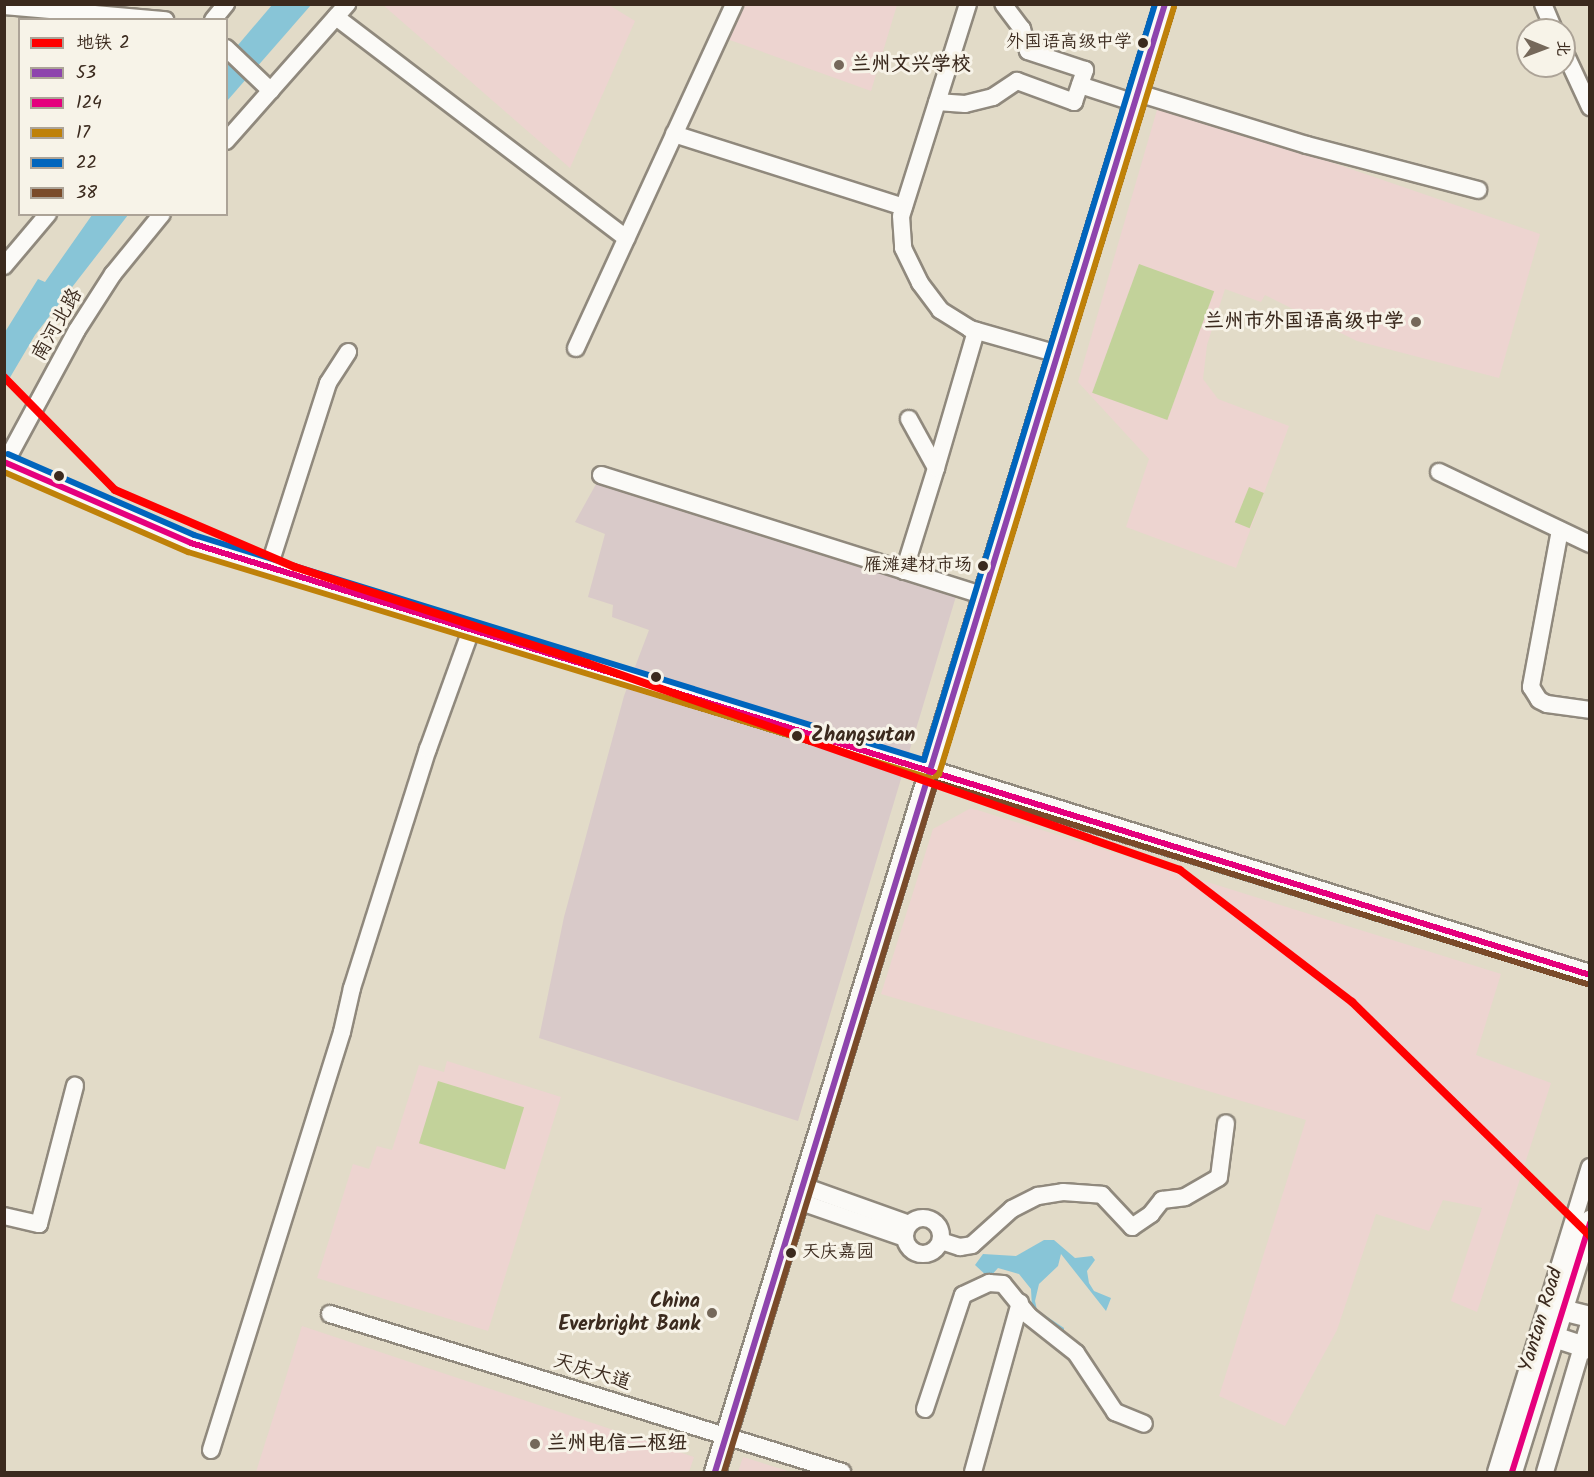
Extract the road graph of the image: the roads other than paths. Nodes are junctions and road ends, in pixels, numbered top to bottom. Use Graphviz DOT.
graph roads {
  1 [pos="226,4"];
  2 [pos="734,4"];
  3 [pos="968,4"];
  4 [pos="1003,4"];
  5 [pos="1165,4"];
  6 [pos="1543,4"];
  7 [pos="4,6"];
  8 [pos="341,11"];
  9 [pos="142,18"];
  10 [pos="215,18"];
  11 [pos="1549,18"];
  12 [pos="228,50"];
  13 [pos="1576,77"];
  14 [pos="1080,85"];
  15 [pos="271,91"];
  16 [pos="1136,98"];
  17 [pos="937,102"];
  18 [pos="1590,107"];
  19 [pos="674,134"];
  20 [pos="228,139"];
  21 [pos="1478,190"];
  22 [pos="904,207"];
  23 [pos="46,216"];
  24 [pos="160,216"];
  25 [pos="626,238"];
  26 [pos="4,266"];
  27 [pos="976,331"];
  28 [pos="576,348"];
  29 [pos="348,352"];
  30 [pos="1058,354"];
  31 [pos="909,418"];
  32 [pos="5,464"];
  33 [pos="936,468"];
  34 [pos="1439,472"];
  35 [pos="601,475"];
  36 [pos="1560,530"];
  37 [pos="1590,543"];
  38 [pos="269,567"];
  39 [pos="904,571"];
  40 [pos="984,596"];
  41 [pos="471,630"];
  42 [pos="1590,710"];
  43 [pos="930,771"];
  44 [pos="1590,975"];
  45 [pos="75,1086"];
  46 [pos="1226,1123"];
  47 [pos="1590,1167"];
  48 [pos="800,1193"];
  49 [pos="4,1216"];
  50 [pos="1590,1221"];
  51 [pos="907,1231"];
  52 [pos="941,1241"];
  53 [pos="1590,1264"];
  54 [pos="1020,1302"];
  55 [pos="1572,1313"];
  56 [pos="330,1314"];
  57 [pos="1573,1344"];
  58 [pos="925,1409"];
  59 [pos="1144,1424"];
  60 [pos="726,1437"];
  61 [pos="211,1450"];
  62 [pos="715,1473"];
  63 [pos="842,1473"];
  64 [pos="973,1473"];
  65 [pos="1496,1473"];
  66 [pos="1512,1473"];
  67 [pos="1527,1473"];
  68 [pos="1545,1473"];
  1 -- 10 [label="street"];
  2 -- 19 [label="street"];
  3 -- 17 [label="street"];
  4 -- 14 [label="street"];
  5 -- 16 [label="main road"];
  6 -- 11 [label="street"];
  7 -- 9 [label="street"];
  8 -- 15 [label="street"];
  8 -- 25 [label="street"];
  12 -- 15 [label="street"];
  13 -- 18 [label="street"];
  14 -- 16 [label="street"];
  14 -- 17 [label="street"];
  15 -- 20 [label="street"];
  16 -- 21 [label="street"];
  16 -- 30 [label="main road"];
  17 -- 22 [label="street"];
  19 -- 22 [label="street"];
  19 -- 25 [label="street"];
  22 -- 27 [label="street"];
  23 -- 26 [label="street"];
  24 -- 32 [label="street, 南河北路"];
  25 -- 28 [label="street"];
  27 -- 30 [label="street"];
  27 -- 33 [label="street"];
  29 -- 38 [label="street"];
  30 -- 40 [label="main road"];
  31 -- 33 [label="street"];
  32 -- 38 [label="street"];
  33 -- 39 [label="street"];
  34 -- 36 [label="street"];
  35 -- 39 [label="street"];
  36 -- 37 [label="street"];
  36 -- 42 [label="street"];
  38 -- 41 [label="street"];
  39 -- 40 [label="street"];
  40 -- 43 [label="main road"];
  41 -- 43 [label="street"];
  41 -- 61 [label="street"];
  43 -- 44 [label="main road"];
  43 -- 48 [label="main road"];
  45 -- 49 [label="street"];
  46 -- 52 [label="street"];
  47 -- 55 [label="street, Yantan Road"];
  48 -- 51 [label="street"];
  48 -- 60 [label="main road"];
  50 -- 55 [label="main road, Yantan Road"];
  51 -- 52 [label="street"];
  51 -- 52 [label="street"];
  53 -- 55 [label="main road, Yantan Road"];
  54 -- 58 [label="street"];
  54 -- 59 [label="street"];
  54 -- 64 [label="street"];
  55 -- 57 [label="main road, Yantan Road"];
  55 -- 57 [label="street, Yantan Road"];
  55 -- 65 [label="street, Yantan Road"];
  56 -- 60 [label="street, 天庆大道"];
  57 -- 66 [label="main road"];
  57 -- 67 [label="main road, Yantan Road"];
  57 -- 68 [label="street, Yantan Road"];
  60 -- 62 [label="main road"];
  60 -- 63 [label="street, 天庆大道"];
}
